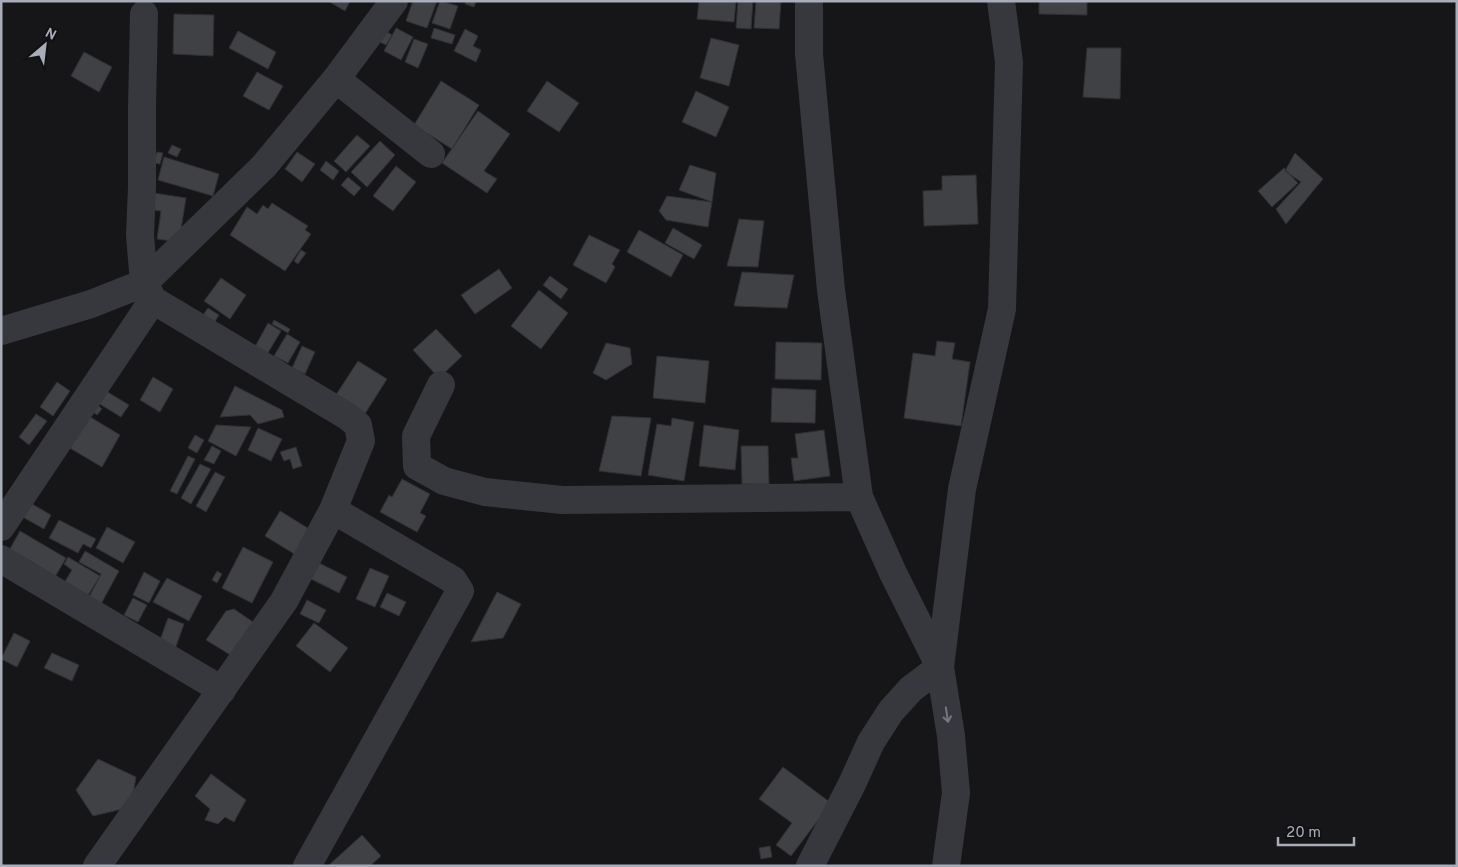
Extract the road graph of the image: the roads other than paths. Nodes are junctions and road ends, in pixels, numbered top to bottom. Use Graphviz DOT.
graph roads {
  1 [pos="394,1"];
  2 [pos="809,1"];
  3 [pos="1001,1"];
  4 [pos="144,14"];
  5 [pos="336,79"];
  6 [pos="431,154"];
  7 [pos="148,292"];
  8 [pos="1,332"];
  9 [pos="441,385"];
  10 [pos="859,497"];
  11 [pos="332,510"];
  12 [pos="1,527"];
  13 [pos="1,558"];
  14 [pos="940,667"];
  15 [pos="222,690"];
  16 [pos="97,866"];
  17 [pos="307,866"];
  18 [pos="810,866"];
  19 [pos="946,866"];
  1 -- 5 [label="street"];
  2 -- 10 [label="street"];
  3 -- 14 [label="street"];
  4 -- 7 [label="street"];
  5 -- 6 [label="street"];
  5 -- 7 [label="street"];
  7 -- 8 [label="street"];
  7 -- 11 [label="street"];
  7 -- 12 [label="street"];
  9 -- 10 [label="street"];
  10 -- 14 [label="street"];
  11 -- 15 [label="street"];
  11 -- 17 [label="street"];
  13 -- 15 [label="street"];
  14 -- 18 [label="street"];
  14 -- 19 [label="street, one-way"];
  15 -- 16 [label="street"];
}
